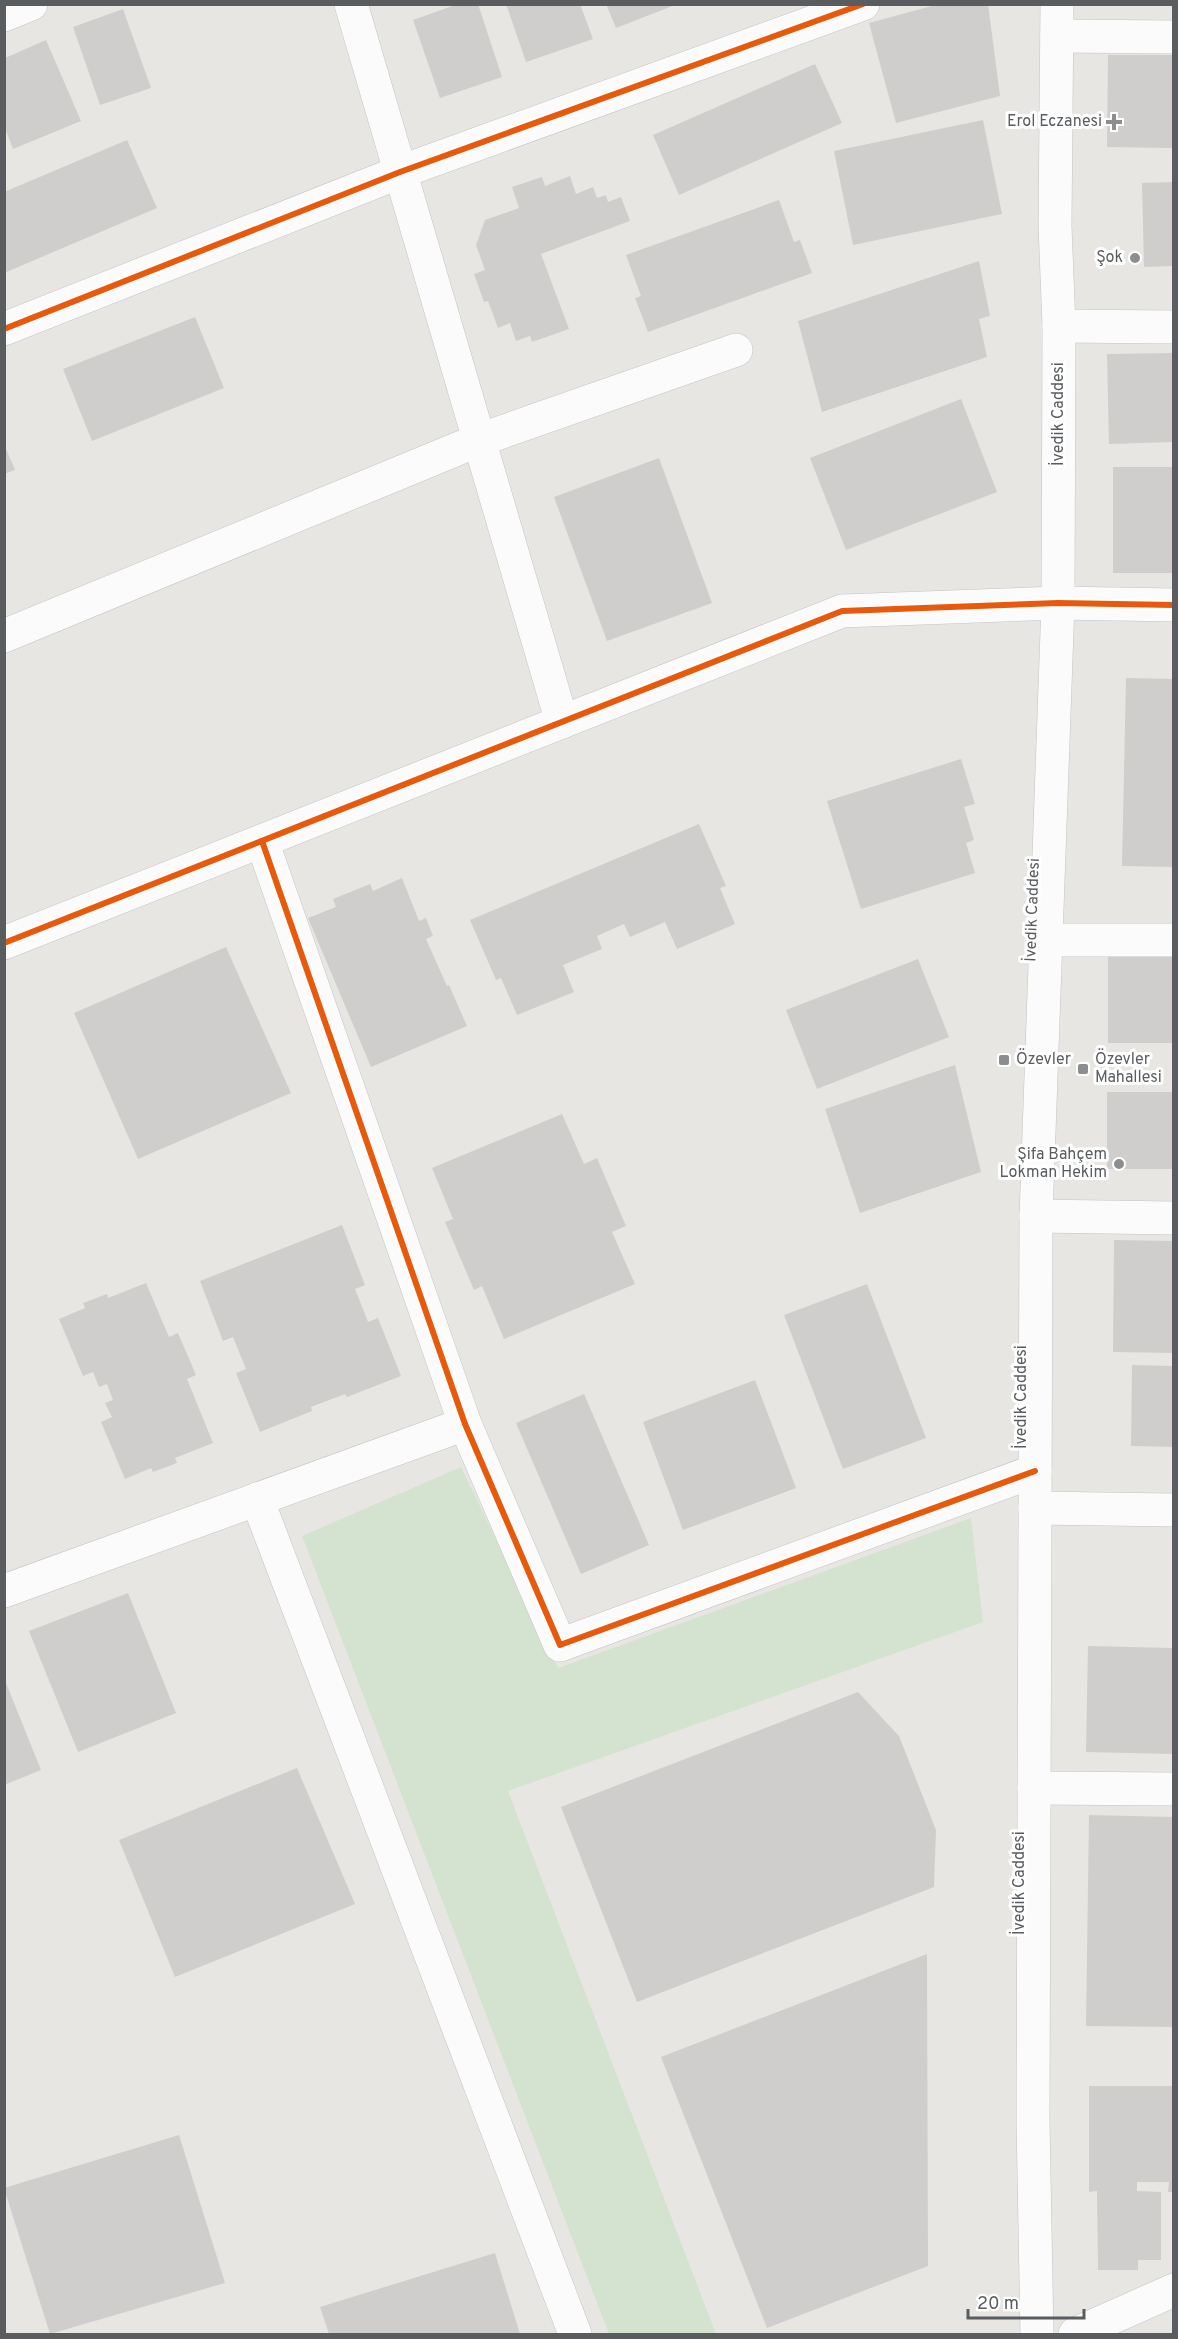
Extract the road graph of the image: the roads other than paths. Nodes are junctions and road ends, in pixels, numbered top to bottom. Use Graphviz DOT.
graph roads {
  1 [pos="31,4"];
  2 [pos="351,4"];
  3 [pos="863,4"];
  4 [pos="4,15"];
  5 [pos="1057,20"];
  6 [pos="1173,37"];
  7 [pos="400,172"];
  8 [pos="1059,326"];
  9 [pos="1173,327"];
  10 [pos="4,329"];
  11 [pos="736,350"];
  12 [pos="479,440"];
  13 [pos="1058,603"];
  14 [pos="1173,605"];
  15 [pos="4,636"];
  16 [pos="562,722"];
  17 [pos="262,841"];
  18 [pos="1045,940"];
  19 [pos="1173,940"];
  20 [pos="4,943"];
  21 [pos="1036,1216"];
  22 [pos="1173,1218"];
  23 [pos="465,1424"];
  24 [pos="1035,1471"];
  25 [pos="257,1499"];
  26 [pos="1035,1508"];
  27 [pos="1173,1510"];
  28 [pos="4,1591"];
  29 [pos="1034,1788"];
  30 [pos="1173,1790"];
  31 [pos="1173,2290"];
  32 [pos="575,2334"];
  33 [pos="1037,2334"];
  34 [pos="1075,2334"];
  1 -- 4 [label="street"];
  2 -- 7 [label="street"];
  3 -- 7 [label="street"];
  5 -- 6 [label="street"];
  5 -- 8 [label="street, İvedik Caddesi"];
  7 -- 10 [label="street"];
  7 -- 12 [label="street"];
  8 -- 9 [label="street"];
  8 -- 13 [label="street, İvedik Caddesi"];
  11 -- 12 [label="street"];
  12 -- 15 [label="street"];
  12 -- 16 [label="street"];
  13 -- 14 [label="street"];
  13 -- 16 [label="street"];
  13 -- 18 [label="street, İvedik Caddesi"];
  16 -- 17 [label="street"];
  17 -- 20 [label="street"];
  17 -- 23 [label="street"];
  18 -- 19 [label="street"];
  18 -- 21 [label="street, İvedik Caddesi"];
  21 -- 22 [label="street"];
  21 -- 24 [label="street, İvedik Caddesi"];
  23 -- 24 [label="street"];
  23 -- 25 [label="street"];
  24 -- 26 [label="street, İvedik Caddesi"];
  25 -- 28 [label="street"];
  25 -- 32 [label="street"];
  26 -- 27 [label="street"];
  26 -- 29 [label="street, İvedik Caddesi"];
  29 -- 30 [label="street"];
  29 -- 33 [label="street, İvedik Caddesi"];
  31 -- 34 [label="street"];
}
